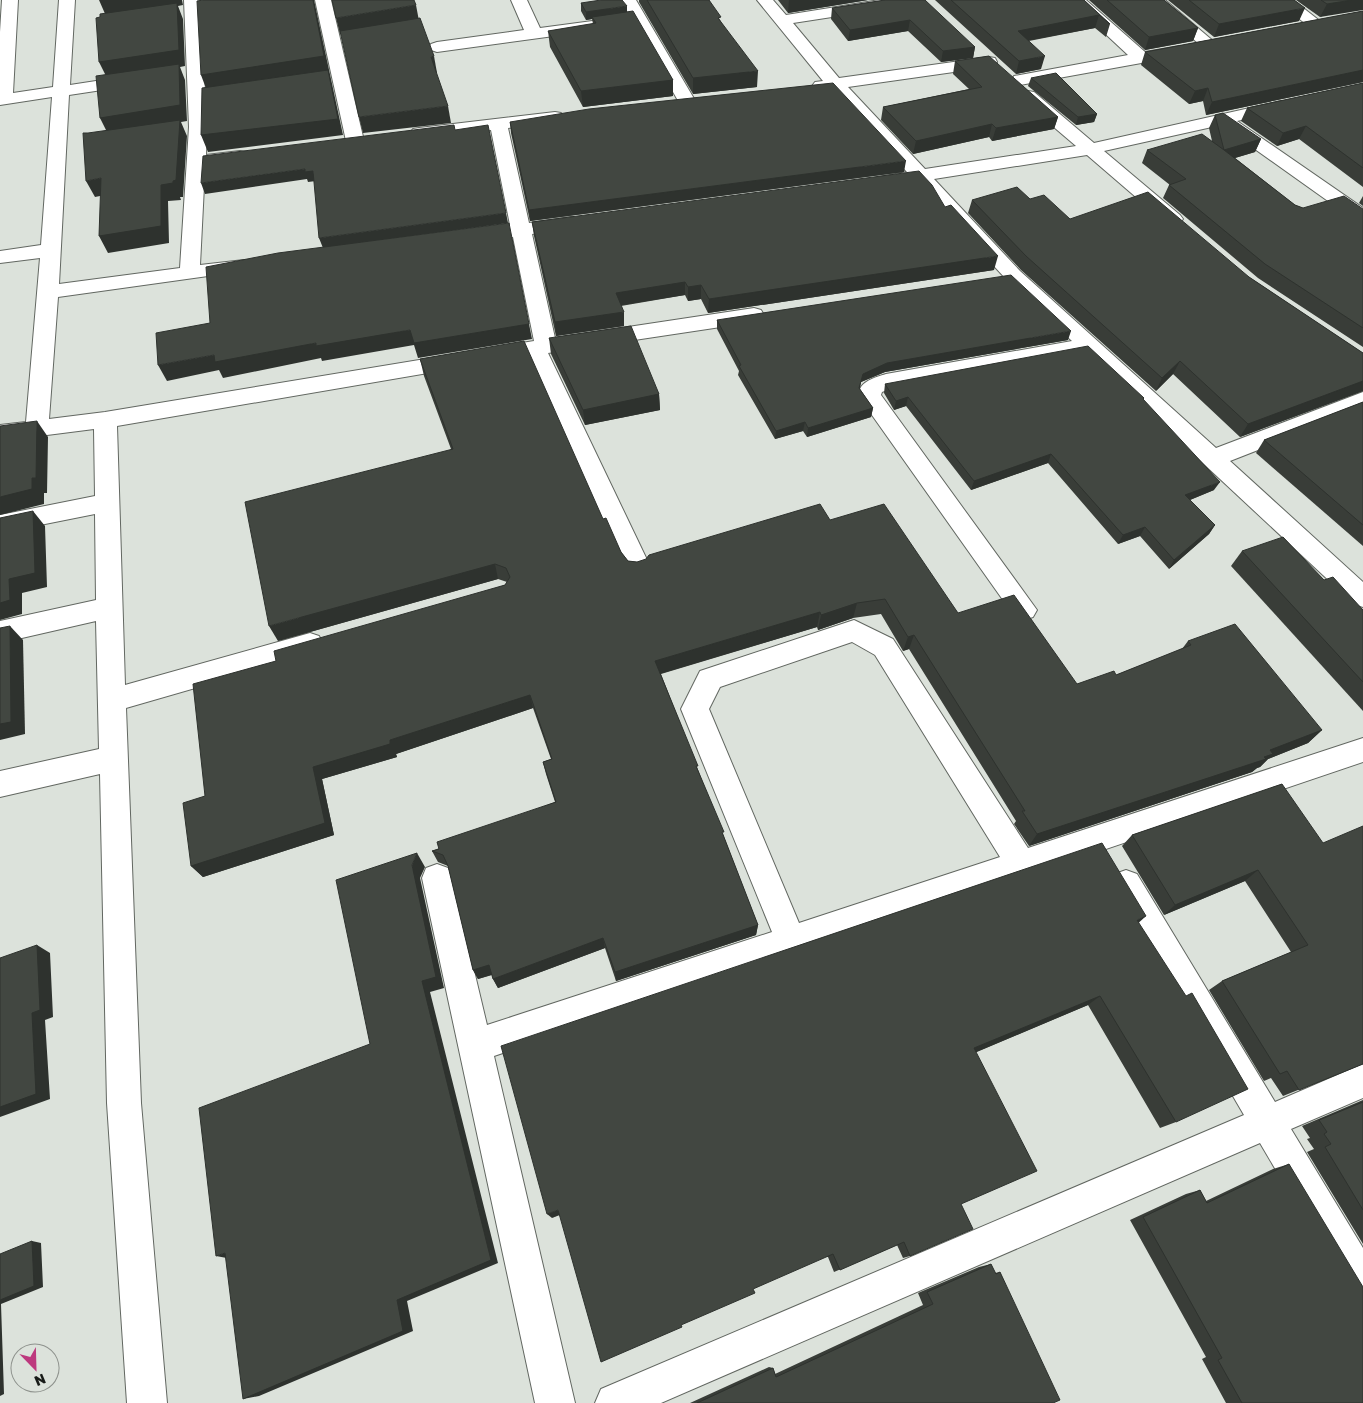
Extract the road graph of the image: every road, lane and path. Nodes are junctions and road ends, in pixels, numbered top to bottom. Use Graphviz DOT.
graph roads {
  1 [pos="10,0"];
  2 [pos="67,0"];
  3 [pos="323,0"];
  4 [pos="519,0"];
  5 [pos="628,0"];
  6 [pos="765,0"];
  7 [pos="910,0"];
  8 [pos="1077,0"];
  9 [pos="1155,0"];
  10 [pos="1283,0"];
  11 [pos="199,7"];
  12 [pos="174,14"];
  13 [pos="640,20"];
  14 [pos="782,20"];
  15 [pos="1336,22"];
  16 [pos="1318,25"];
  17 [pos="1298,29"];
  18 [pos="4,34"];
  19 [pos="534,34"];
  20 [pos="352,39"];
  21 [pos="334,42"];
  22 [pos="1230,42"];
  23 [pos="1211,46"];
  24 [pos="437,47"];
  25 [pos="976,49"];
  26 [pos="1141,58"];
  27 [pos="197,72"];
  28 [pos="1001,73"];
  29 [pos="177,75"];
  30 [pos="339,78"];
  31 [pos="148,79"];
  32 [pos="320,81"];
  33 [pos="836,85"];
  34 [pos="808,88"];
  35 [pos="62,90"];
  36 [pos="217,97"];
  37 [pos="2,99"];
  38 [pos="705,99"];
  39 [pos="198,100"];
  40 [pos="686,102"];
  41 [pos="1297,102"];
  42 [pos="667,104"];
  43 [pos="567,115"];
  44 [pos="1221,118"];
  45 [pos="498,123"];
  46 [pos="198,127"];
  47 [pos="179,130"];
  48 [pos="403,135"];
  49 [pos="374,139"];
  50 [pos="355,141"];
  51 [pos="335,144"];
  52 [pos="1091,149"];
  53 [pos="256,154"];
  54 [pos="197,161"];
  55 [pos="920,177"];
  56 [pos="872,183"];
  57 [pos="1363,199"];
  58 [pos="1343,204"];
  59 [pos="1363,217"];
  60 [pos="589,221"];
  61 [pos="521,230"];
  62 [pos="1189,232"];
  63 [pos="453,239"];
  64 [pos="50,250"];
  65 [pos="0,257"];
  66 [pos="258,264"];
  67 [pos="190,273"];
  68 [pos="48,292"];
  69 [pos="770,313"];
  70 [pos="1089,345"];
  71 [pos="541,347"];
  72 [pos="1363,400"];
  73 [pos="105,420"];
  74 [pos="37,427"];
  75 [pos="0,433"];
  76 [pos="1212,458"];
  77 [pos="106,503"];
  78 [pos="0,524"];
  79 [pos="637,566"];
  80 [pos="1363,597"];
  81 [pos="108,608"];
  82 [pos="1024,610"];
  83 [pos="0,632"];
  84 [pos="329,639"];
  85 [pos="112,700"];
  86 [pos="1363,750"];
  87 [pos="114,758"];
  88 [pos="0,784"];
  89 [pos="1098,838"];
  90 [pos="1021,864"];
  91 [pos="437,878"];
  92 [pos="791,941"];
  93 [pos="475,1046"];
  94 [pos="1363,1081"];
  95 [pos="1268,1122"];
  96 [pos="1363,1283"];
  97 [pos="618,1402"];
  98 [pos="147,1403"];
  99 [pos="555,1403"];
  1 -- 18 [label="street"];
  2 -- 35 [label="street"];
  3 -- 21 [label="street"];
  4 -- 19 [label="street"];
  5 -- 13 [label="street"];
  6 -- 14 [label="street"];
  7 -- 14 [label="street"];
  8 -- 26 [label="street"];
  9 -- 23 [label="street"];
  10 -- 16 [label="street"];
  11 -- 12 [label="street"];
  11 -- 27 [label="street"];
  13 -- 19 [label="street"];
  13 -- 40 [label="street"];
  14 -- 33 [label="street"];
  15 -- 16 [label="street"];
  16 -- 17 [label="street"];
  18 -- 37 [label="street"];
  19 -- 24 [label="street"];
  20 -- 21 [label="street"];
  21 -- 30 [label="street"];
  22 -- 23 [label="street"];
  23 -- 26 [label="street"];
  25 -- 28 [label="street"];
  26 -- 28 [label="street"];
  27 -- 29 [label="street"];
  27 -- 39 [label="street"];
  28 -- 33 [label="street"];
  28 -- 52 [label="street"];
  30 -- 32 [label="street"];
  30 -- 50 [label="street"];
  31 -- 35 [label="street"];
  33 -- 34 [label="street"];
  33 -- 55 [label="street"];
  35 -- 37 [label="street"];
  35 -- 64 [label="street"];
  36 -- 39 [label="street"];
  38 -- 40 [label="street"];
  39 -- 46 [label="street"];
  40 -- 42 [label="street"];
  41 -- 44 [label="street"];
  43 -- 45 [label="street"];
  44 -- 52 [label="street"];
  44 -- 58 [label="street"];
  45 -- 48 [label="street"];
  45 -- 61 [label="street"];
  46 -- 47 [label="street"];
  46 -- 54 [label="street"];
  49 -- 50 [label="street"];
  50 -- 51 [label="street"];
  52 -- 55 [label="street"];
  52 -- 62 [label="street"];
  53 -- 54 [label="street"];
  54 -- 67 [label="street"];
  55 -- 56 [label="street"];
  55 -- 70 [label="street"];
  57 -- 58 [label="street"];
  58 -- 59 [label="street"];
  60 -- 61 [label="street"];
  61 -- 63 [label="street"];
  61 -- 71 [label="street"];
  64 -- 65 [label="street"];
  64 -- 68 [label="street"];
  66 -- 67 [label="street"];
  67 -- 68 [label="street"];
  68 -- 74 [label="street"];
  69 -- 71 [label="street"];
  70 -- 76 [label="street"];
  70 -- 82 [label="street"];
  71 -- 73 [label="street"];
  71 -- 79 [label="street"];
  72 -- 76 [label="street"];
  73 -- 74 [label="street"];
  73 -- 77 [label="street"];
  74 -- 75 [label="street"];
  76 -- 80 [label="street"];
  77 -- 78 [label="street"];
  77 -- 81 [label="street"];
  81 -- 83 [label="street"];
  81 -- 85 [label="street"];
  84 -- 85 [label="street"];
  85 -- 87 [label="street"];
  86 -- 89 [label="street"];
  87 -- 88 [label="street"];
  87 -- 98 [label="street"];
  89 -- 90 [label="street"];
  89 -- 95 [label="street"];
  90 -- 92 [label="street"];
  90 -- 92 [label="street"];
  91 -- 93 [label="street"];
  92 -- 93 [label="street"];
  93 -- 99 [label="street"];
  94 -- 95 [label="street"];
  95 -- 96 [label="street"];
  95 -- 97 [label="street"];
}
